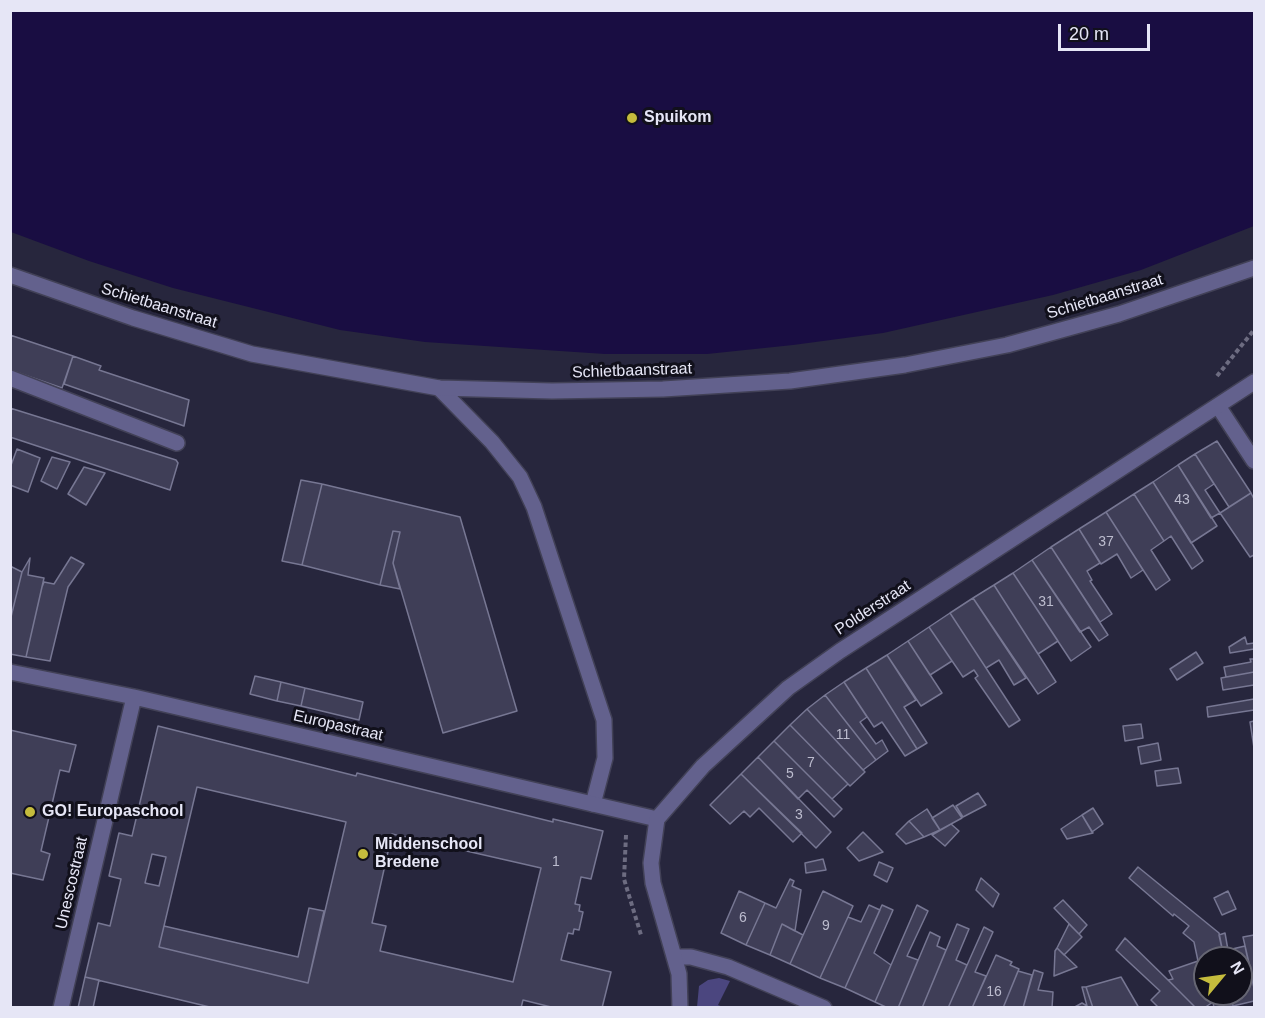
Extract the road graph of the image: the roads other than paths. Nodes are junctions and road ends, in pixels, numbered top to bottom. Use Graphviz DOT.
graph roads {
  1 [pos="1254,268"];
  2 [pos="10,276"];
  3 [pos="10,378"];
  4 [pos="1254,382"];
  5 [pos="439,388"];
  6 [pos="1218,406"];
  7 [pos="177,443"];
  8 [pos="1254,461"];
  9 [pos="10,672"];
  10 [pos="134,698"];
  11 [pos="593,804"];
  12 [pos="657,819"];
  13 [pos="676,957"];
  14 [pos="61,1008"];
  15 [pos="680,1008"];
  16 [pos="824,1008"];
  1 -- 5 [label="street, Schietbaanstraat"];
  2 -- 5 [label="street, Schietbaanstraat"];
  3 -- 7 [label="street"];
  4 -- 6 [label="street, Polderstraat"];
  5 -- 11 [label="street"];
  6 -- 8 [label="street"];
  6 -- 12 [label="street, Polderstraat"];
  9 -- 10 [label="street, Europastraat"];
  10 -- 11 [label="street, Europastraat"];
  10 -- 14 [label="street, Unescostraat"];
  11 -- 12 [label="street, Europastraat"];
  12 -- 13 [label="street"];
  13 -- 15 [label="street"];
  13 -- 16 [label="street"];
}
